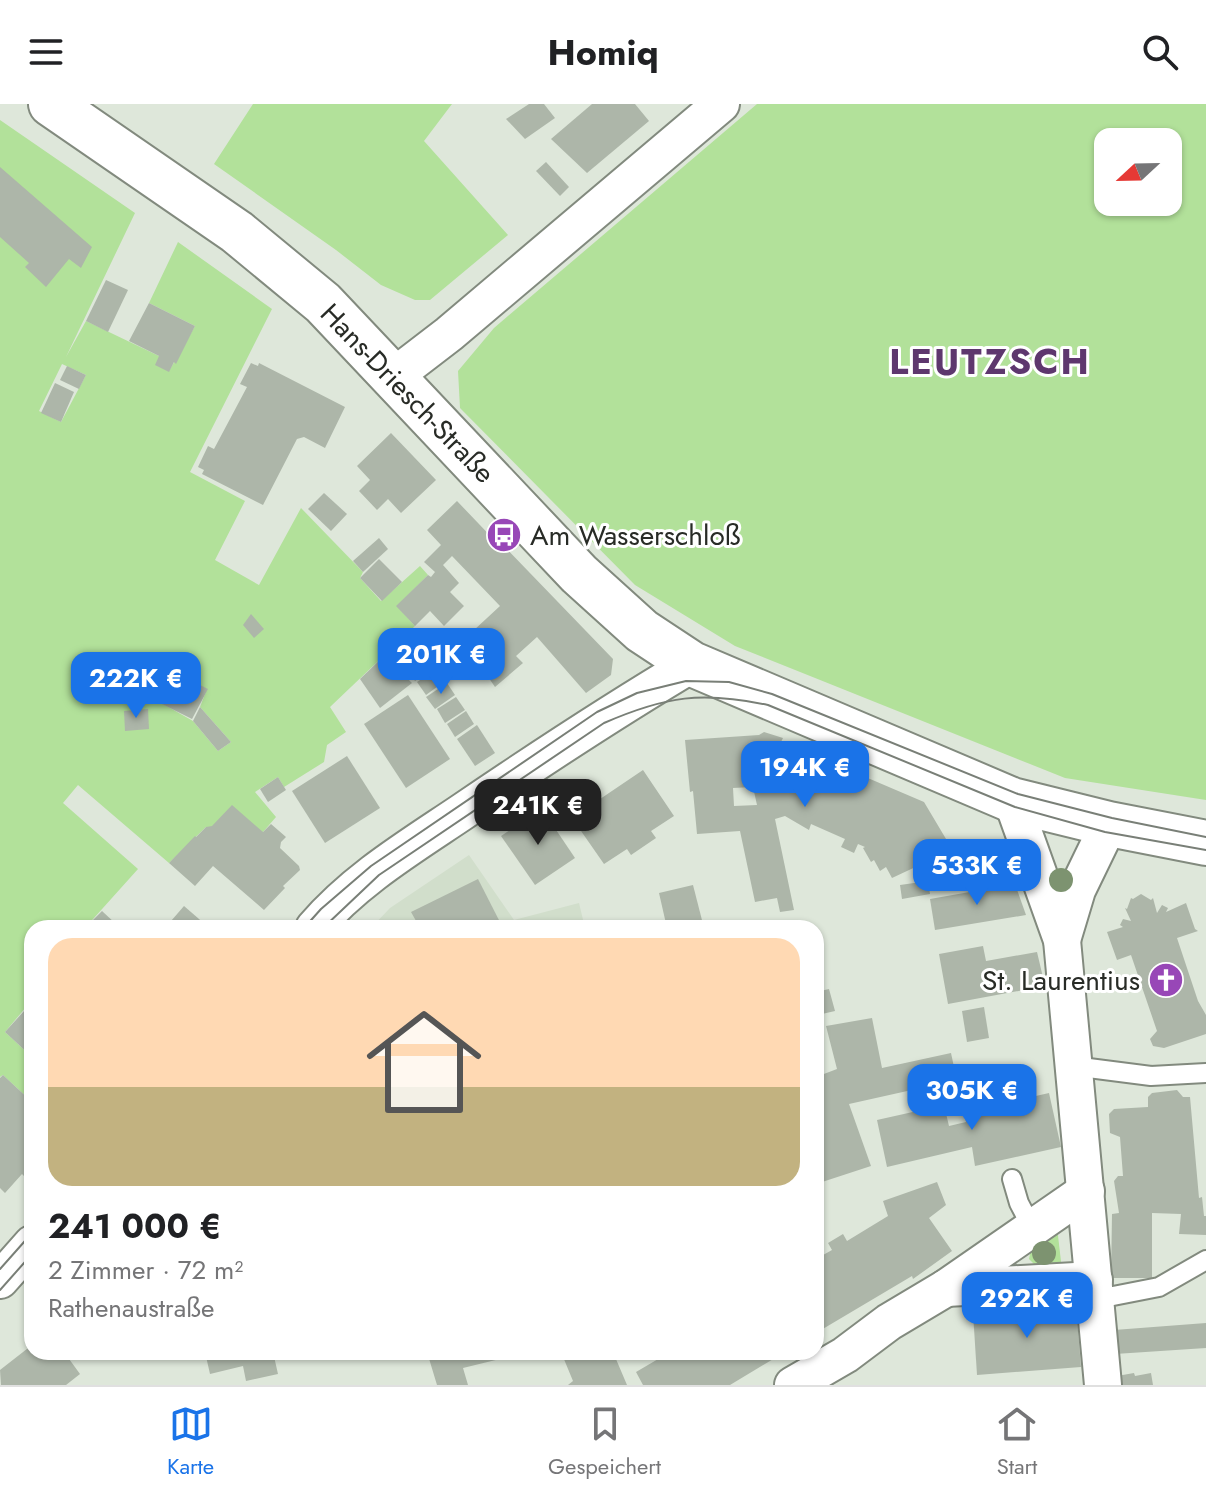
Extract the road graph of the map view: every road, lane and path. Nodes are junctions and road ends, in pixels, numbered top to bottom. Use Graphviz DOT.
graph roads {
  1 [pos="51,104"];
  2 [pos="721,104"];
  3 [pos="393,377"];
  4 [pos="692,664"];
  5 [pos="1012,800"];
  6 [pos="1109,824"];
  7 [pos="1206,843"];
  8 [pos="321,920"];
  9 [pos="1062,940"];
  10 [pos="1073,1066"];
  11 [pos="1206,1073"];
  12 [pos="1012,1179"];
  13 [pos="1086,1191"];
  14 [pos="1032,1228"];
  15 [pos="24,1253"];
  16 [pos="1206,1260"];
  17 [pos="0,1280"];
  18 [pos="946,1288"];
  19 [pos="1094,1288"];
  20 [pos="793,1385"];
  21 [pos="1103,1385"];
  1 -- 3 [label="main road, Hans-Driesch-Straße"];
  2 -- 3 [label="street"];
  3 -- 4 [label="main road, Hans-Driesch-Straße"];
  4 -- 5 [label="main road, Hans-Driesch-Straße"];
  4 -- 8 [label="street"];
  5 -- 6 [label="main road, Hans-Driesch-Straße"];
  5 -- 9 [label="street"];
  6 -- 7 [label="main road, Hans-Driesch-Straße"];
  6 -- 9 [label="street"];
  9 -- 10 [label="street"];
  10 -- 11 [label="lane"];
  10 -- 13 [label="street"];
  12 -- 14 [label="lane"];
  13 -- 14 [label="street"];
  13 -- 19 [label="street"];
  14 -- 18 [label="street"];
  15 -- 17 [label="street"];
  16 -- 19 [label="lane"];
  18 -- 19 [label="street"];
  18 -- 20 [label="street"];
  19 -- 21 [label="street"];
}
